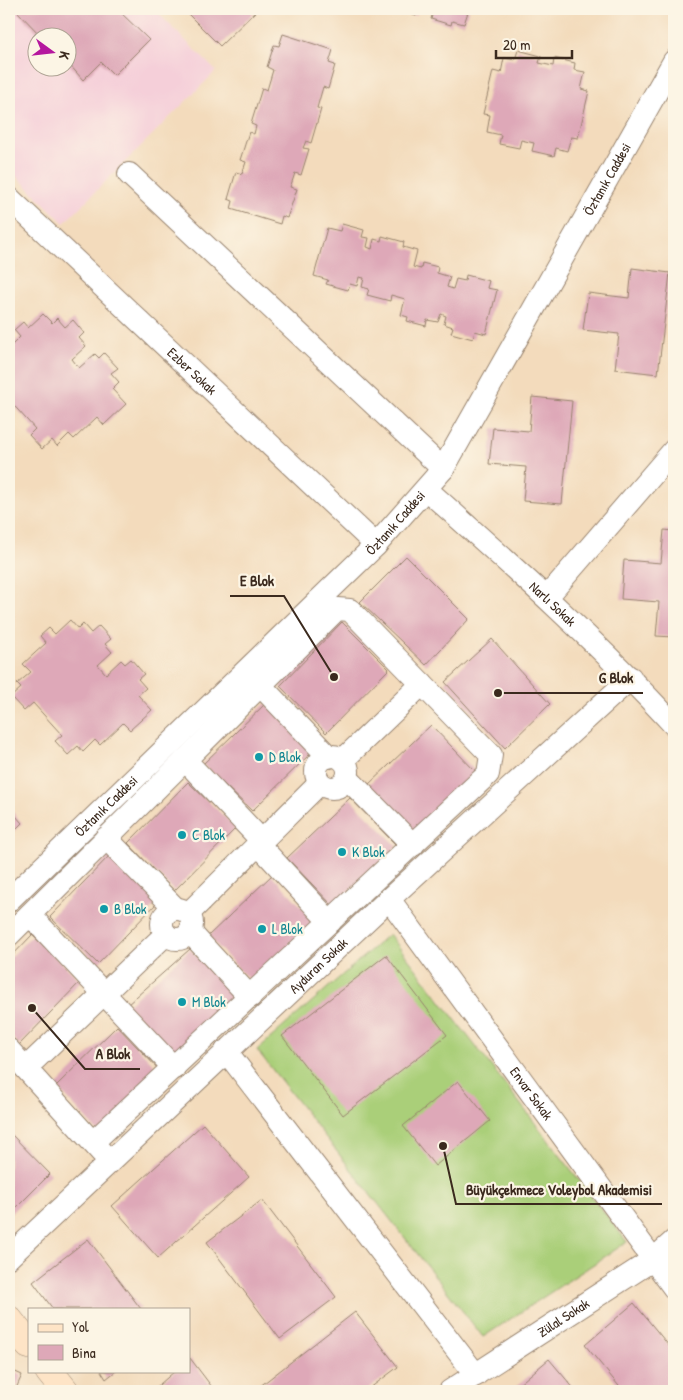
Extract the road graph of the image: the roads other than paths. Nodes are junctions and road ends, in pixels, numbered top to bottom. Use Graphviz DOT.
graph roads {
  1 [pos="674,61"];
  2 [pos="129,174"];
  3 [pos="9,198"];
  4 [pos="674,450"];
  5 [pos="443,469"];
  6 [pos="426,489"];
  7 [pos="376,545"];
  8 [pos="548,597"];
  9 [pos="631,678"];
  10 [pos="422,684"];
  11 [pos="260,685"];
  12 [pos="674,725"];
  13 [pos="185,760"];
  14 [pos="340,765"];
  15 [pos="106,838"];
  16 [pos="260,843"];
  17 [pos="413,846"];
  18 [pos="389,899"];
  19 [pos="9,900"];
  20 [pos="30,915"];
  21 [pos="185,918"];
  22 [pos="330,922"];
  23 [pos="9,935"];
  24 [pos="104,994"];
  25 [pos="250,997"];
  26 [pos="9,1050"];
  27 [pos="226,1051"];
  28 [pos="26,1068"];
  29 [pos="174,1068"];
  30 [pos="93,1142"];
  31 [pos="109,1161"];
  32 [pos="674,1241"];
  33 [pos="9,1257"];
  34 [pos="654,1259"];
  35 [pos="674,1288"];
  36 [pos="9,1320"];
  37 [pos="28,1344"];
  38 [pos="50,1372"];
  39 [pos="476,1375"];
  40 [pos="65,1391"];
  41 [pos="450,1391"];
  1 -- 5 [label="street, Öztanık Caddesi"];
  2 -- 5 [label="street"];
  3 -- 7 [label="street, Ezber Sokak"];
  4 -- 8 [label="street"];
  5 -- 6 [label="street, Öztanık Caddesi"];
  6 -- 7 [label="street, Öztanık Caddesi"];
  6 -- 8 [label="street, Narlı Sokak"];
  7 -- 19 [label="street, Öztanık Caddesi"];
  8 -- 9 [label="street, Narlı Sokak"];
  9 -- 12 [label="street, Narlı Sokak"];
  9 -- 18 [label="street, Ayduran Sokak"];
  10 -- 11 [label="street"];
  10 -- 14 [label="street"];
  10 -- 17 [label="street"];
  11 -- 13 [label="street"];
  11 -- 14 [label="street"];
  13 -- 15 [label="street"];
  13 -- 16 [label="street"];
  14 -- 16 [label="street"];
  14 -- 17 [label="street"];
  15 -- 20 [label="street"];
  15 -- 21 [label="street"];
  16 -- 21 [label="street"];
  16 -- 22 [label="street"];
  17 -- 22 [label="street"];
  18 -- 27 [label="street, Ayduran Sokak"];
  18 -- 34 [label="street, Envar Sokak"];
  20 -- 23 [label="street"];
  20 -- 24 [label="street"];
  21 -- 24 [label="street"];
  21 -- 25 [label="street"];
  22 -- 25 [label="street"];
  24 -- 28 [label="street"];
  24 -- 29 [label="street"];
  25 -- 29 [label="street"];
  26 -- 28 [label="street"];
  27 -- 31 [label="street, Ayduran Sokak"];
  27 -- 39 [label="street"];
  28 -- 30 [label="street"];
  29 -- 30 [label="street"];
  30 -- 31 [label="street"];
  31 -- 33 [label="street, Ayduran Sokak"];
  32 -- 34 [label="street, Zülal Sokak"];
  34 -- 35 [label="street, Envar Sokak"];
  34 -- 39 [label="street, Zülal Sokak"];
  36 -- 37 [label="main road"];
  38 -- 40 [label="main road"];
  39 -- 41 [label="street, Zülal Sokak"];
}
